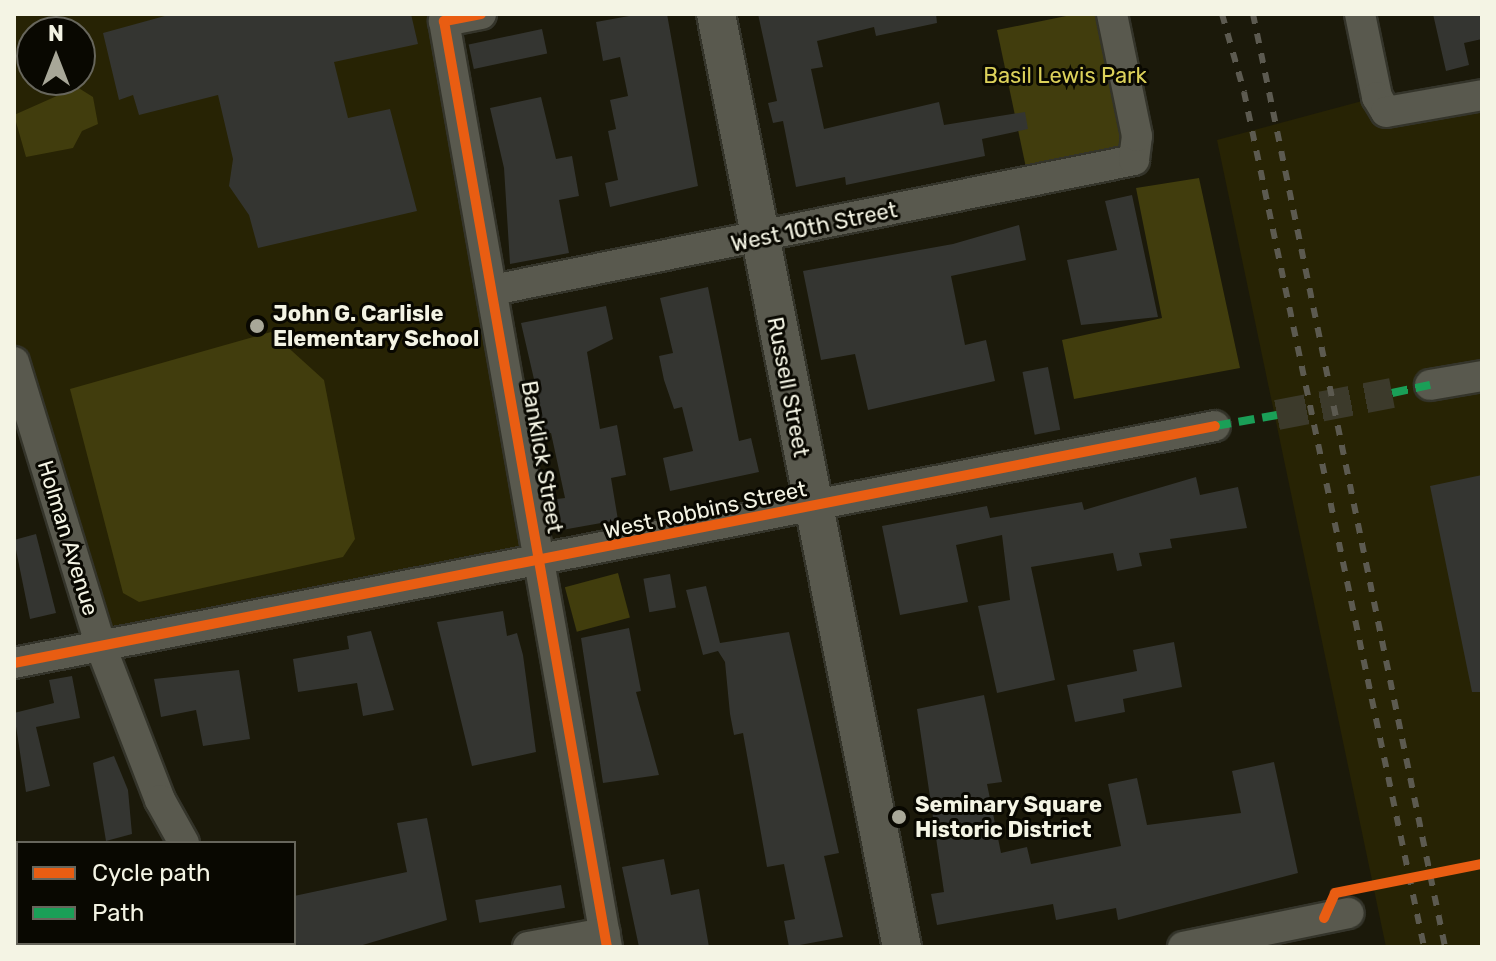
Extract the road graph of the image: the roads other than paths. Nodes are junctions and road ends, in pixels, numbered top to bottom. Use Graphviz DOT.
graph roads {
  1 [pos="481,14"];
  2 [pos="716,14"];
  3 [pos="1112,14"];
  4 [pos="1360,14"];
  5 [pos="1482,95"];
  6 [pos="759,239"];
  7 [pos="493,290"];
  8 [pos="14,362"];
  9 [pos="1482,376"];
  10 [pos="1430,385"];
  11 [pos="1215,426"];
  12 [pos="812,508"];
  13 [pos="540,564"];
  14 [pos="101,647"];
  15 [pos="14,663"];
  16 [pos="183,841"];
  17 [pos="1349,913"];
  18 [pos="606,940"];
  19 [pos="528,947"];
  20 [pos="902,947"];
  21 [pos="1183,947"];
  1 -- 7 [label="street, Banklick Street"];
  2 -- 6 [label="street, Russell Street"];
  3 -- 6 [label="street, West 10th Street"];
  4 -- 5 [label="street"];
  6 -- 7 [label="street, West 10th Street"];
  6 -- 12 [label="street, Russell Street"];
  7 -- 13 [label="street, Banklick Street"];
  8 -- 14 [label="street, Holman Avenue"];
  9 -- 10 [label="street"];
  11 -- 12 [label="street, West Robbins Street"];
  12 -- 13 [label="street, West Robbins Street"];
  12 -- 20 [label="street, Russell Street"];
  13 -- 14 [label="street, West Robbins Street"];
  13 -- 18 [label="street, Banklick Street"];
  14 -- 15 [label="street, West Robbins Street"];
  14 -- 16 [label="street, Holman Avenue"];
  17 -- 21 [label="street"];
  18 -- 19 [label="street"];
}
